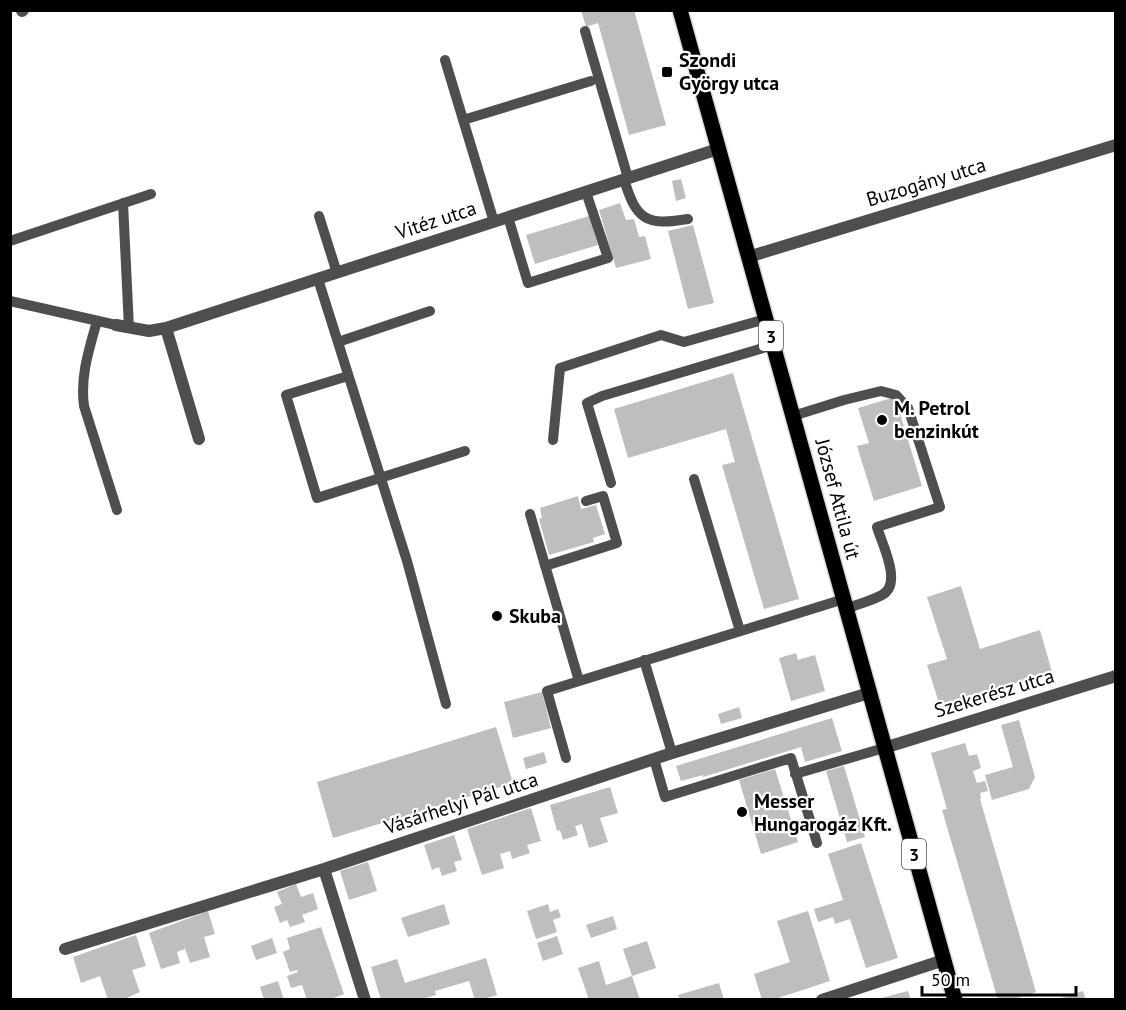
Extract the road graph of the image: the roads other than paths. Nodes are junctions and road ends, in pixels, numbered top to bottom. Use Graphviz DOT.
graph roads {
  1 [pos="680,10"];
  2 [pos="585,31"];
  3 [pos="445,60"];
  4 [pos="591,81"];
  5 [pos="463,120"];
  6 [pos="1116,145"];
  7 [pos="718,149"];
  8 [pos="626,179"];
  9 [pos="586,192"];
  10 [pos="151,194"];
  11 [pos="123,203"];
  12 [pos="319,216"];
  13 [pos="508,217"];
  14 [pos="688,219"];
  15 [pos="494,222"];
  16 [pos="10,241"];
  17 [pos="748,257"];
  18 [pos="337,273"];
  19 [pos="318,279"];
  20 [pos="10,301"];
  21 [pos="430,311"];
  22 [pos="766,319"];
  23 [pos="97,321"];
  24 [pos="116,325"];
  25 [pos="129,328"];
  26 [pos="166,328"];
  27 [pos="338,342"];
  28 [pos="773,345"];
  29 [pos="348,376"];
  30 [pos="793,416"];
  31 [pos="199,440"];
  32 [pos="553,440"];
  33 [pos="465,451"];
  34 [pos="381,478"];
  35 [pos="694,479"];
  36 [pos="611,483"];
  37 [pos="586,501"];
  38 [pos="117,510"];
  39 [pos="530,514"];
  40 [pos="545,566"];
  41 [pos="845,604"];
  42 [pos="740,631"];
  43 [pos="644,660"];
  44 [pos="1116,676"];
  45 [pos="579,681"];
  46 [pos="869,693"];
  47 [pos="446,704"];
  48 [pos="884,748"];
  49 [pos="672,753"];
  50 [pos="566,758"];
  51 [pos="654,759"];
  52 [pos="795,774"];
  53 [pos="817,843"];
  54 [pos="324,869"];
  55 [pos="65,949"];
  56 [pos="944,960"];
  57 [pos="365,999"];
  58 [pos="822,999"];
  59 [pos="955,999"];
  1 -- 7 [label="main road, József Attila út / 3"];
  2 -- 8 [label="lane"];
  3 -- 5 [label="lane"];
  4 -- 5 [label="lane"];
  5 -- 15 [label="lane"];
  6 -- 17 [label="street, Buzogány utca"];
  7 -- 8 [label="street, Vitéz utca"];
  7 -- 17 [label="main road, József Attila út / 3"];
  8 -- 9 [label="street, Vitéz utca"];
  8 -- 14 [label="lane"];
  9 -- 13 [label="street, Vitéz utca"];
  9 -- 13 [label="lane"];
  10 -- 11 [label="lane"];
  11 -- 16 [label="lane"];
  11 -- 25 [label="lane"];
  12 -- 18 [label="lane"];
  13 -- 15 [label="street, Vitéz utca"];
  15 -- 18 [label="street, Vitéz utca"];
  17 -- 22 [label="main road, József Attila út / 3"];
  18 -- 19 [label="street, Vitéz utca"];
  19 -- 26 [label="street, Vitéz utca"];
  19 -- 27 [label="lane"];
  20 -- 23 [label="lane"];
  21 -- 27 [label="lane"];
  22 -- 28 [label="main road, József Attila út / 3"];
  22 -- 32 [label="lane"];
  23 -- 24 [label="lane"];
  23 -- 38 [label="lane"];
  24 -- 25 [label="street, Vitéz utca"];
  25 -- 26 [label="street, Vitéz utca"];
  26 -- 31 [label="street"];
  27 -- 29 [label="lane"];
  28 -- 30 [label="main road, József Attila út / 3"];
  28 -- 36 [label="lane"];
  29 -- 34 [label="lane"];
  29 -- 34 [label="lane"];
  30 -- 41 [label="main road, József Attila út / 3"];
  30 -- 41 [label="lane"];
  33 -- 34 [label="lane"];
  34 -- 47 [label="lane"];
  35 -- 42 [label="lane"];
  37 -- 40 [label="lane"];
  39 -- 40 [label="lane"];
  40 -- 45 [label="lane"];
  41 -- 42 [label="lane"];
  41 -- 46 [label="main road, József Attila út / 3"];
  42 -- 43 [label="lane"];
  43 -- 45 [label="lane"];
  43 -- 49 [label="lane"];
  44 -- 48 [label="street, Szekerész utca"];
  45 -- 50 [label="lane"];
  46 -- 48 [label="main road, József Attila út / 3"];
  46 -- 49 [label="street, Vásárhelyi Pál utca"];
  48 -- 52 [label="lane"];
  48 -- 56 [label="main road, József Attila út / 3"];
  49 -- 51 [label="street, Vásárhelyi Pál utca"];
  51 -- 52 [label="lane"];
  51 -- 54 [label="street, Vásárhelyi Pál utca"];
  52 -- 53 [label="lane"];
  54 -- 55 [label="street, Vásárhelyi Pál utca"];
  54 -- 57 [label="street"];
  56 -- 58 [label="street"];
  56 -- 59 [label="main road, József Attila út / 3"];
}
